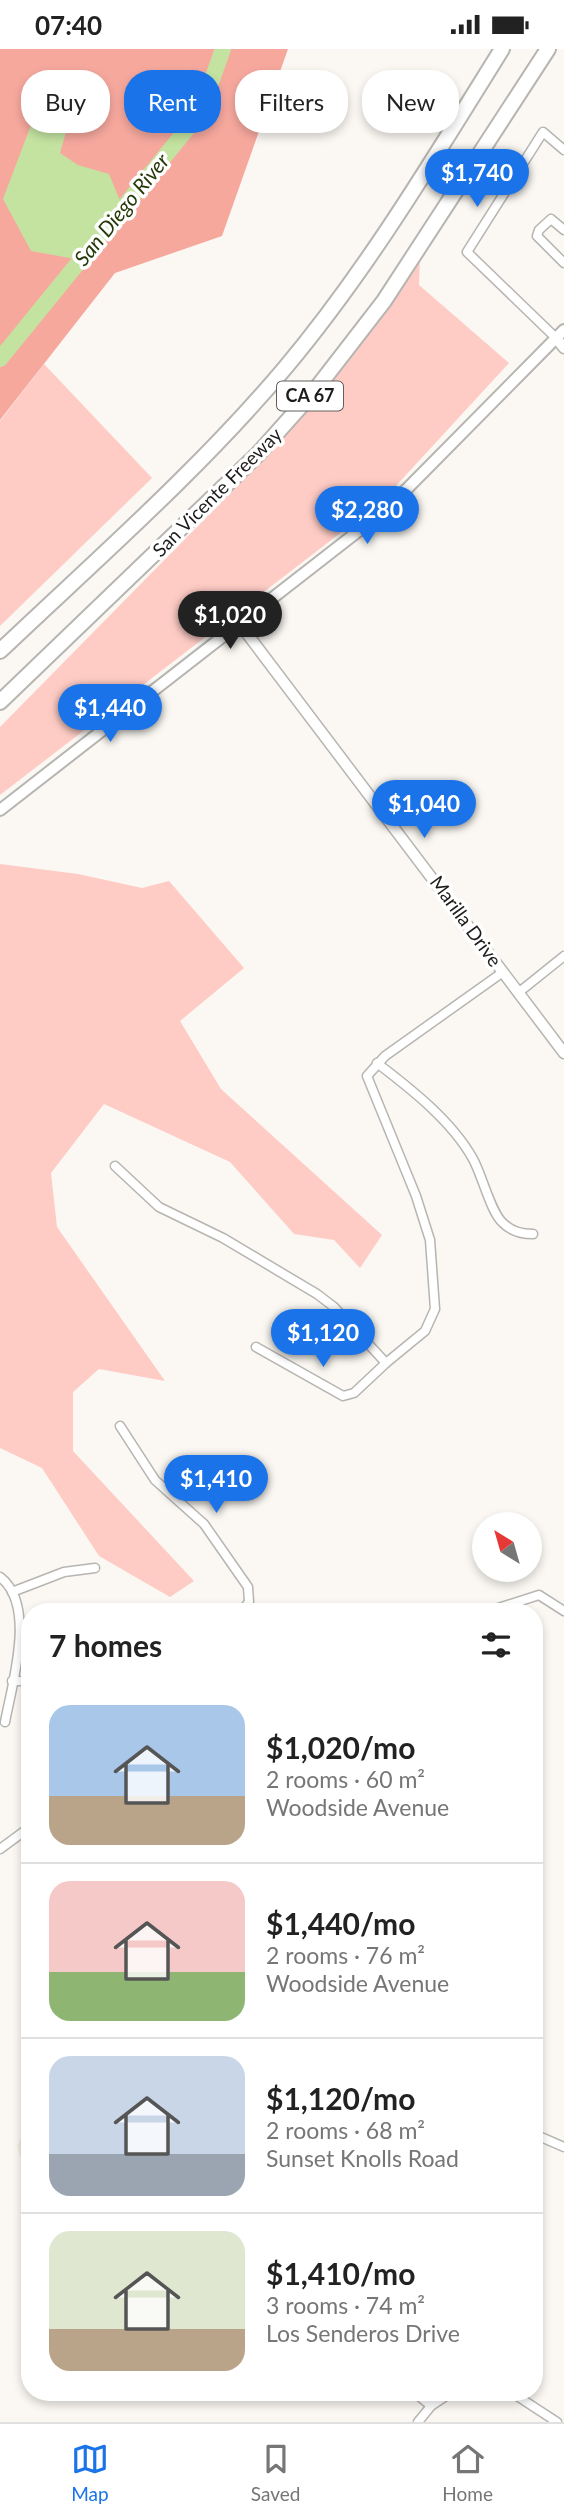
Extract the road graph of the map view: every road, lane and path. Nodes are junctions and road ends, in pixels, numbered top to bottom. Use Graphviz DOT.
graph roads {
  1 [pos="502,49"];
  2 [pos="548,49"];
  3 [pos="564,151"];
  4 [pos="564,230"];
  5 [pos="564,263"];
  6 [pos="560,334"];
  7 [pos="564,348"];
  8 [pos="239,623"];
  9 [pos="0,651"];
  10 [pos="4,699"];
  11 [pos="0,810"];
  12 [pos="564,956"];
  13 [pos="503,972"];
  14 [pos="519,993"];
  15 [pos="564,1053"];
  16 [pos="377,1063"];
  17 [pos="115,1166"];
  18 [pos="533,1234"];
  19 [pos="256,1347"];
  20 [pos="386,1363"];
  21 [pos="120,1426"];
  22 [pos="95,1567"];
  23 [pos="0,1577"];
  24 [pos="12,1591"];
  25 [pos="249,1603"];
  26 [pos="514,1603"];
  27 [pos="564,1611"];
  28 [pos="12,1681"];
  29 [pos="21,1681"];
  30 [pos="5,1722"];
  31 [pos="21,1834"];
  32 [pos="0,1849"];
  33 [pos="543,2138"];
  34 [pos="564,2147"];
  35 [pos="425,2401"];
  36 [pos="438,2401"];
  37 [pos="524,2401"];
  38 [pos="431,2406"];
  39 [pos="418,2422"];
  40 [pos="557,2422"];
  1 -- 9 [label="highway, San Vicente Freeway / CA 67"];
  2 -- 10 [label="highway, San Vicente Freeway / CA 67"];
  3 -- 6 [label="street"];
  4 -- 5 [label="street"];
  6 -- 7 [label="street"];
  6 -- 8 [label="main road"];
  8 -- 11 [label="main road"];
  8 -- 13 [label="street, Marilla Drive"];
  12 -- 14 [label="street"];
  13 -- 14 [label="street, Marilla Drive"];
  13 -- 16 [label="street"];
  14 -- 15 [label="street, Marilla Drive"];
  16 -- 18 [label="street"];
  16 -- 20 [label="street"];
  17 -- 20 [label="street"];
  19 -- 20 [label="street"];
  21 -- 25 [label="street"];
  22 -- 24 [label="street"];
  23 -- 24 [label="street"];
  24 -- 28 [label="street"];
  26 -- 27 [label="street"];
  28 -- 29 [label="street"];
  28 -- 30 [label="street"];
  31 -- 32 [label="street"];
  33 -- 34 [label="street"];
  35 -- 38 [label="street"];
  36 -- 38 [label="street"];
  37 -- 40 [label="street"];
  38 -- 39 [label="street"];
}
